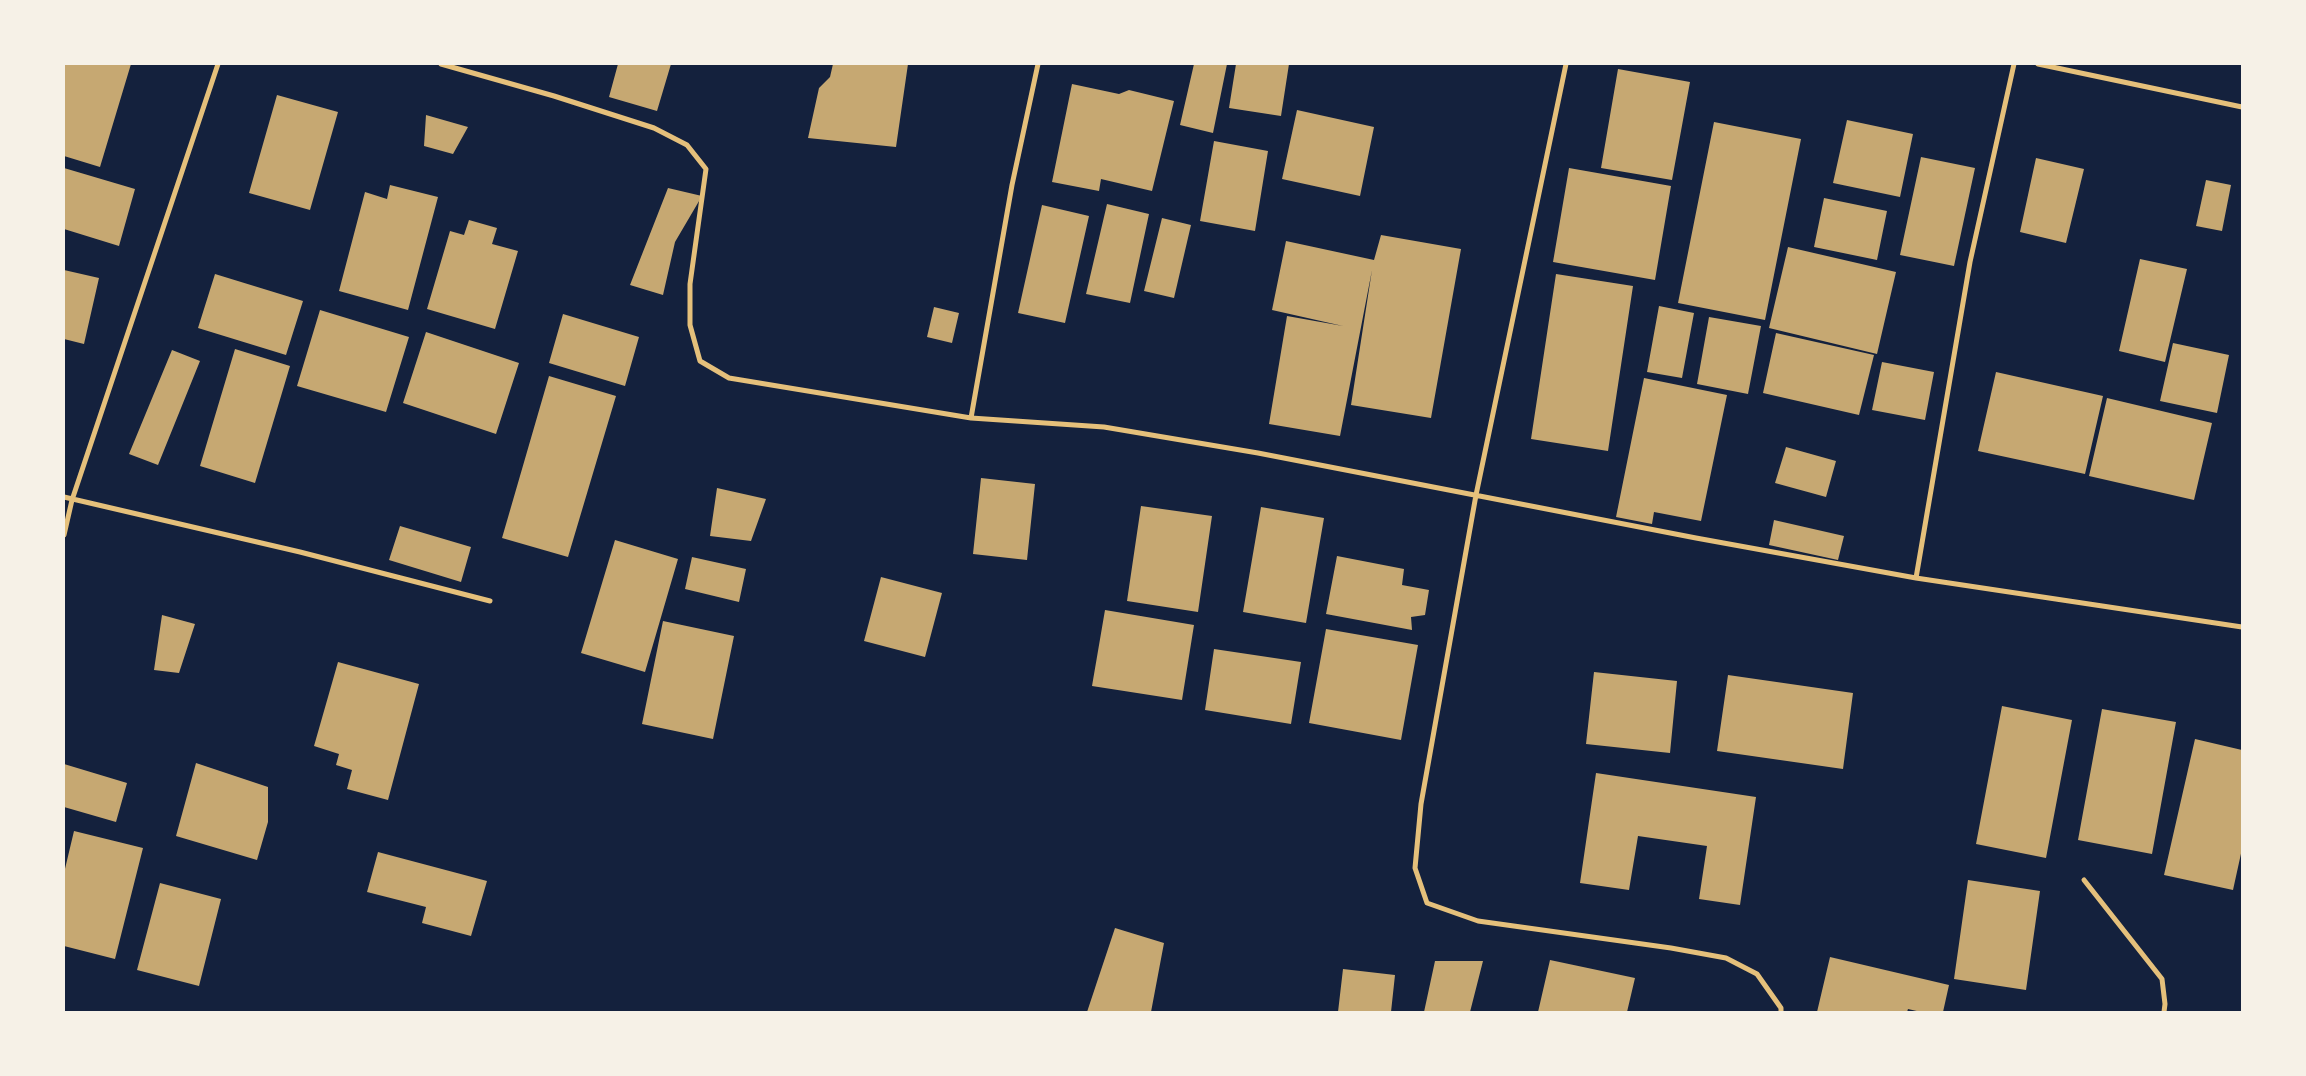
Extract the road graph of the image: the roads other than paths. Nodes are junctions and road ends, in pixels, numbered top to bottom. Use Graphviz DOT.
graph roads {
  1 [pos="218,64"];
  2 [pos="441,64"];
  3 [pos="1038,64"];
  4 [pos="1566,64"];
  5 [pos="2014,64"];
  6 [pos="2038,64"];
  7 [pos="2242,107"];
  8 [pos="971,418"];
  9 [pos="1476,496"];
  10 [pos="64,498"];
  11 [pos="72,500"];
  12 [pos="64,535"];
  13 [pos="1916,578"];
  14 [pos="490,601"];
  15 [pos="2242,627"];
  16 [pos="2084,880"];
  17 [pos="1781,1012"];
  18 [pos="2164,1012"];
  1 -- 11 [label="street"];
  2 -- 8 [label="street"];
  3 -- 8 [label="street"];
  4 -- 9 [label="street"];
  5 -- 13 [label="street"];
  6 -- 7 [label="street"];
  8 -- 9 [label="street"];
  9 -- 13 [label="street"];
  9 -- 17 [label="street"];
  10 -- 11 [label="street"];
  11 -- 12 [label="street"];
  11 -- 14 [label="street"];
  13 -- 15 [label="street"];
  16 -- 18 [label="street"];
}
